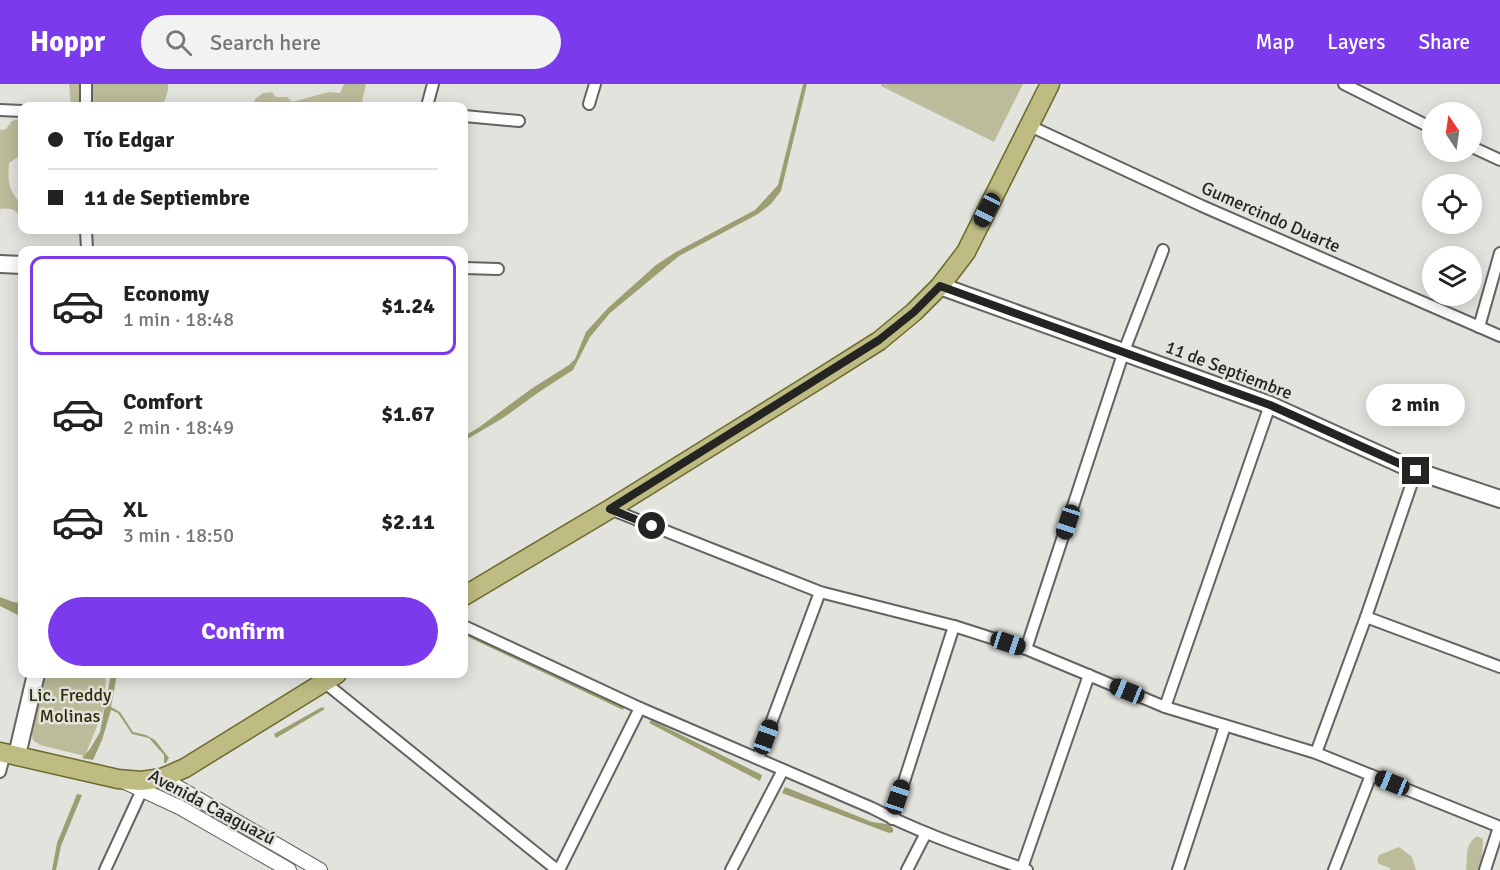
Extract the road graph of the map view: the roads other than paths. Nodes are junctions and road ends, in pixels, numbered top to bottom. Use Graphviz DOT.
graph roads {
  1 [pos="86,84"];
  2 [pos="433,84"];
  3 [pos="595,84"];
  4 [pos="1050,84"];
  5 [pos="1344,84"];
  6 [pos="86,102"];
  7 [pos="428,102"];
  8 [pos="589,104"];
  9 [pos="0,110"];
  10 [pos="18,111"];
  11 [pos="468,116"];
  12 [pos="519,121"];
  13 [pos="1422,123"];
  14 [pos="1030,126"];
  15 [pos="1482,152"];
  16 [pos="1500,160"];
  17 [pos="1163,250"];
  18 [pos="1500,253"];
  19 [pos="0,264"];
  20 [pos="18,265"];
  21 [pos="468,268"];
  22 [pos="498,269"];
  23 [pos="940,286"];
  24 [pos="1479,327"];
  25 [pos="1500,336"];
  26 [pos="1124,351"];
  27 [pos="1270,405"];
  28 [pos="1416,471"];
  29 [pos="1500,499"];
  30 [pos="610,509"];
  31 [pos="820,592"];
  32 [pos="468,594"];
  33 [pos="1366,617"];
  34 [pos="954,626"];
  35 [pos="468,628"];
  36 [pos="1026,649"];
  37 [pos="1500,667"];
  38 [pos="1089,675"];
  39 [pos="35,678"];
  40 [pos="331,678"];
  41 [pos="1165,707"];
  42 [pos="640,708"];
  43 [pos="1225,726"];
  44 [pos="7,753"];
  45 [pos="1316,753"];
  46 [pos="758,758"];
  47 [pos="783,770"];
  48 [pos="0,772"];
  49 [pos="1371,775"];
  50 [pos="162,778"];
  51 [pos="118,779"];
  52 [pos="142,790"];
  53 [pos="892,819"];
  54 [pos="1499,827"];
  55 [pos="926,833"];
  56 [pos="1025,869"];
  57 [pos="105,870"];
  58 [pos="289,870"];
  59 [pos="320,870"];
  60 [pos="558,870"];
  61 [pos="731,870"];
  62 [pos="907,870"];
  63 [pos="1178,870"];
  64 [pos="1334,870"];
  65 [pos="1485,870"];
  1 -- 6 [label="street"];
  2 -- 7 [label="street"];
  3 -- 8 [label="street"];
  4 -- 14 [label="main road"];
  5 -- 13 [label="street"];
  9 -- 10 [label="street"];
  11 -- 12 [label="street"];
  14 -- 23 [label="main road"];
  14 -- 24 [label="street, Gumercindo Duarte"];
  15 -- 16 [label="street"];
  17 -- 26 [label="street"];
  18 -- 24 [label="street"];
  19 -- 20 [label="main road"];
  21 -- 22 [label="street"];
  23 -- 26 [label="main road, 11 de Septiembre"];
  23 -- 30 [label="main road"];
  24 -- 25 [label="street, Gumercindo Duarte"];
  26 -- 27 [label="main road, 11 de Septiembre"];
  26 -- 36 [label="street"];
  27 -- 28 [label="main road, 11 de Septiembre"];
  27 -- 41 [label="street"];
  28 -- 29 [label="main road, 11 de Septiembre"];
  28 -- 33 [label="street"];
  30 -- 31 [label="street"];
  30 -- 32 [label="main road"];
  31 -- 34 [label="street"];
  31 -- 46 [label="street"];
  33 -- 37 [label="street"];
  33 -- 45 [label="street"];
  34 -- 36 [label="street"];
  34 -- 53 [label="street"];
  35 -- 42 [label="street"];
  36 -- 38 [label="street"];
  38 -- 41 [label="street"];
  38 -- 56 [label="street"];
  39 -- 44 [label="main road"];
  40 -- 50 [label="main road"];
  40 -- 60 [label="street"];
  41 -- 43 [label="street"];
  42 -- 46 [label="street"];
  42 -- 60 [label="street"];
  43 -- 45 [label="street"];
  43 -- 63 [label="street"];
  44 -- 48 [label="street"];
  44 -- 51 [label="main road"];
  45 -- 49 [label="street"];
  46 -- 47 [label="street"];
  47 -- 53 [label="street"];
  47 -- 61 [label="street"];
  49 -- 54 [label="street"];
  49 -- 64 [label="street"];
  50 -- 51 [label="main road"];
  50 -- 52 [label="street"];
  50 -- 59 [label="street, Avenida Caaguazú"];
  51 -- 52 [label="street, Avenida Caaguazú"];
  52 -- 57 [label="street"];
  52 -- 58 [label="street, Avenida Caaguazú"];
  53 -- 55 [label="street"];
  54 -- 65 [label="street"];
  55 -- 56 [label="street"];
  55 -- 62 [label="street"];
}
